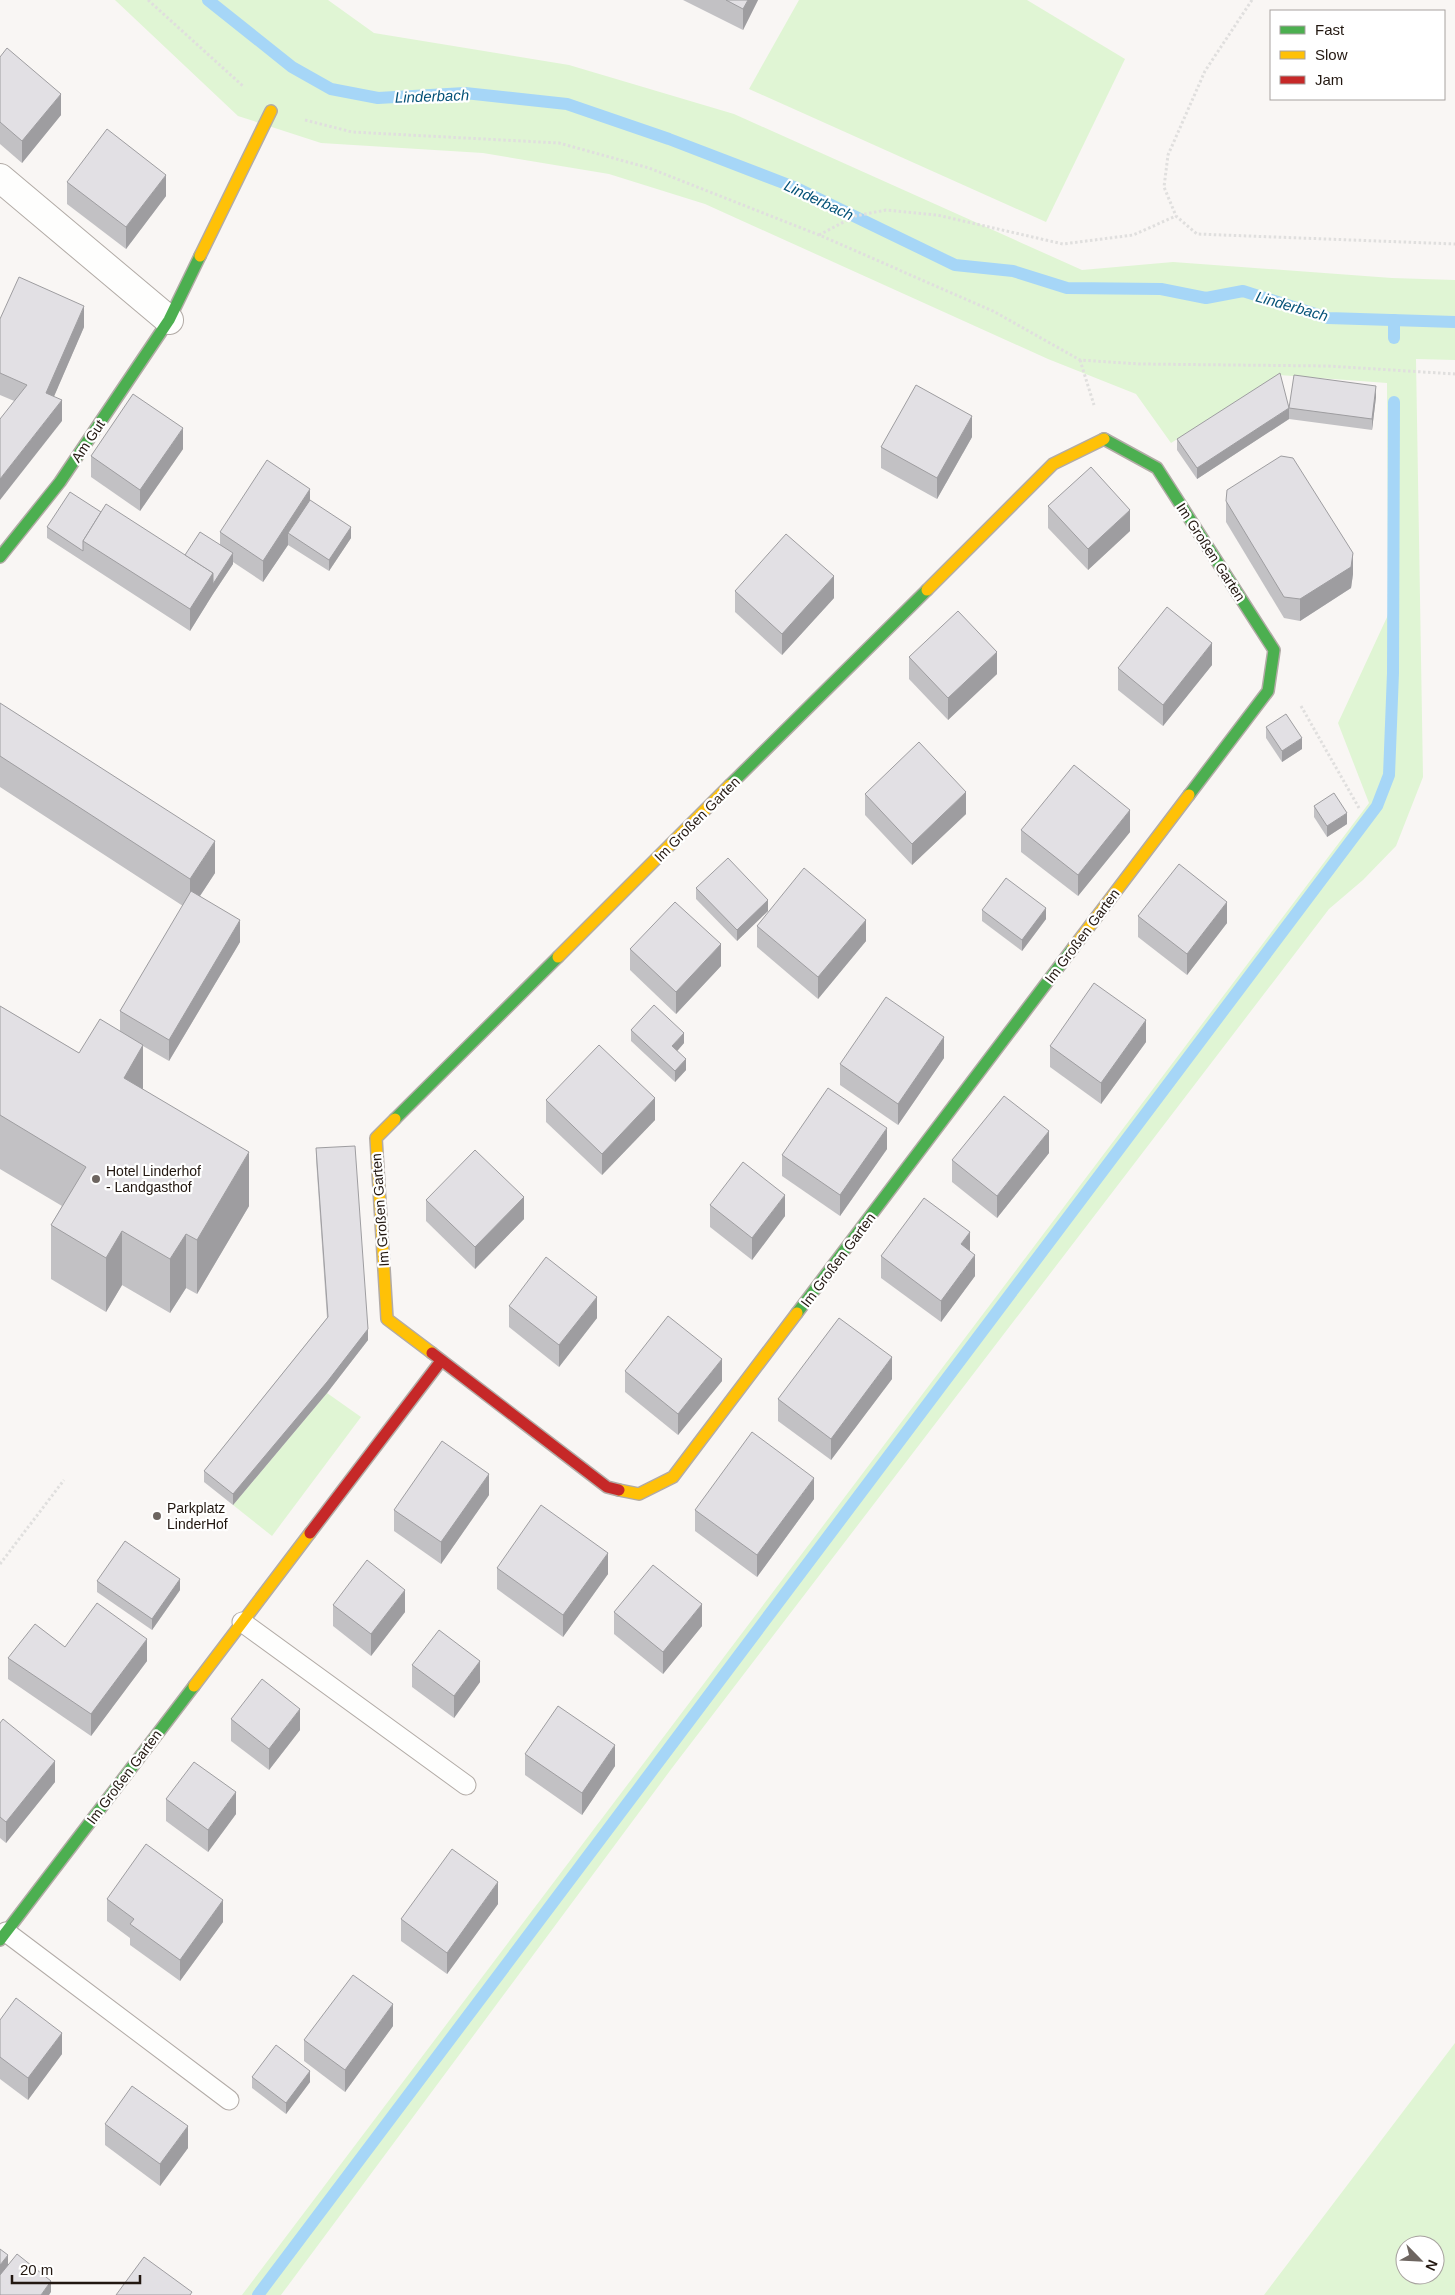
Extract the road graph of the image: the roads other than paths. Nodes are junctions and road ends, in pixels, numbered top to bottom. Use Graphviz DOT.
graph roads {
  1 [pos="271,111"];
  2 [pos="0,178"];
  3 [pos="169,320"];
  4 [pos="0,557"];
  5 [pos="441,1360"];
  6 [pos="242,1622"];
  7 [pos="466,1785"];
  8 [pos="3,1936"];
  9 [pos="229,2100"];
  1 -- 3 [label="street, Am Gut"];
  2 -- 3 [label="street"];
  3 -- 4 [label="street, Am Gut"];
  5 -- 5 [label="street, Im Großen Garten"];
  5 -- 6 [label="street, Im Großen Garten"];
  6 -- 7 [label="lane"];
  6 -- 8 [label="street, Im Großen Garten"];
  8 -- 9 [label="lane, Im Großen Garten"];
}
